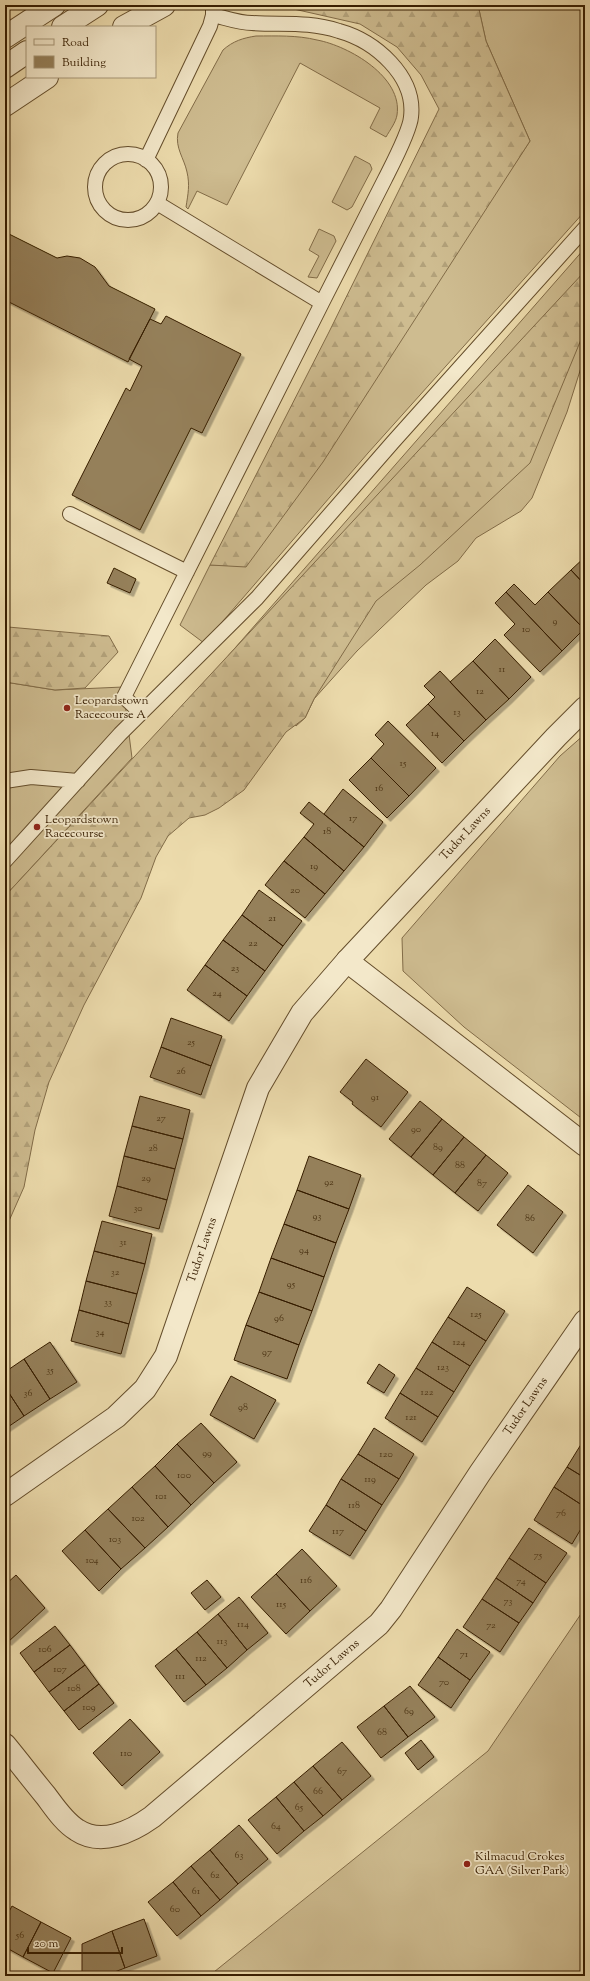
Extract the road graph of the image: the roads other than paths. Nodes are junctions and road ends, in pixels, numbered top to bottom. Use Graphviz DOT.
graph roads {
  1 [pos="54,5"];
  2 [pos="97,5"];
  3 [pos="164,5"];
  4 [pos="213,10"];
  5 [pos="65,26"];
  6 [pos="126,26"];
  7 [pos="5,37"];
  8 [pos="26,53"];
  9 [pos="5,67"];
  10 [pos="46,78"];
  11 [pos="5,105"];
  12 [pos="146,160"];
  13 [pos="157,203"];
  14 [pos="585,228"];
  15 [pos="322,303"];
  16 [pos="70,514"];
  17 [pos="187,572"];
  18 [pos="585,708"];
  19 [pos="141,713"];
  20 [pos="5,781"];
  21 [pos="78,781"];
  22 [pos="5,861"];
  23 [pos="347,961"];
  24 [pos="585,1145"];
  25 [pos="585,1321"];
  26 [pos="5,1495"];
  27 [pos="5,1745"];
  1 -- 7 [label="street"];
  2 -- 5 [label="street"];
  3 -- 6 [label="street"];
  4 -- 12 [label="lane"];
  4 -- 15 [label="lane"];
  8 -- 9 [label="street"];
  10 -- 11 [label="street"];
  12 -- 13 [label="lane"];
  12 -- 13 [label="lane"];
  13 -- 15 [label="lane"];
  14 -- 19 [label="lane"];
  15 -- 17 [label="lane"];
  16 -- 17 [label="lane"];
  17 -- 19 [label="lane"];
  18 -- 23 [label="street, Tudor Lawns"];
  19 -- 21 [label="lane"];
  20 -- 21 [label="lane"];
  21 -- 22 [label="lane"];
  23 -- 24 [label="street"];
  23 -- 26 [label="street, Tudor Lawns"];
  25 -- 27 [label="street, Tudor Lawns"];
}
